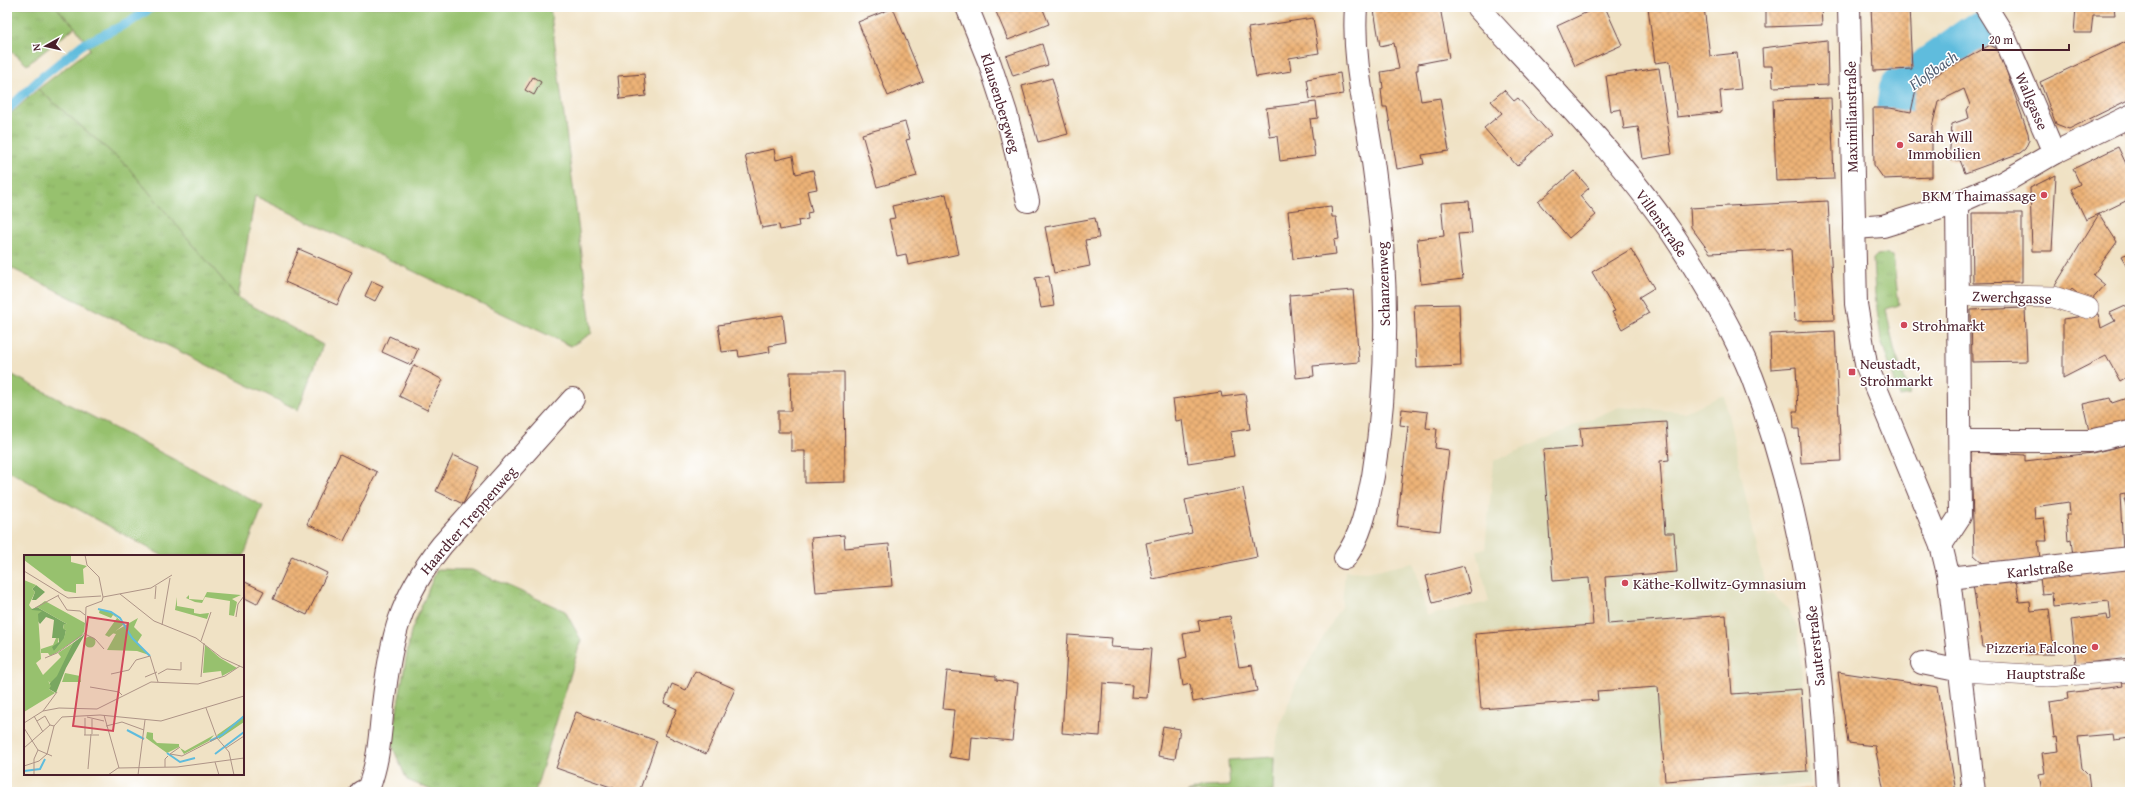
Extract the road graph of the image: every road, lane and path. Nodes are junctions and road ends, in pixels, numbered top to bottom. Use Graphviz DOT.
graph roads {
  1 [pos="967,7"];
  2 [pos="1356,7"];
  3 [pos="1477,7"];
  4 [pos="1849,7"];
  5 [pos="1986,7"];
  6 [pos="2130,116"];
  7 [pos="2054,153"];
  8 [pos="1028,201"];
  9 [pos="1957,203"];
  10 [pos="1854,228"];
  11 [pos="1957,295"];
  12 [pos="2088,308"];
  13 [pos="573,399"];
  14 [pos="2130,432"];
  15 [pos="1960,441"];
  16 [pos="1785,477"];
  17 [pos="1941,545"];
  18 [pos="1345,558"];
  19 [pos="2130,558"];
  20 [pos="1949,578"];
  21 [pos="1922,662"];
  22 [pos="1961,671"];
  23 [pos="2130,671"];
  24 [pos="361,792"];
  25 [pos="1828,792"];
  26 [pos="1974,792"];
  1 -- 8 [label="street, Klausenbergweg"];
  2 -- 18 [label="street, Schanzenweg"];
  3 -- 16 [label="street, Villenstraße"];
  4 -- 10 [label="street, Maximilianstraße"];
  5 -- 7 [label="street, Wallgasse"];
  6 -- 7 [label="street"];
  7 -- 9 [label="street"];
  9 -- 10 [label="street"];
  9 -- 11 [label="street"];
  10 -- 17 [label="street"];
  11 -- 12 [label="street, Zwerchgasse"];
  11 -- 15 [label="street"];
  13 -- 24 [label="street, Haardter Treppenweg"];
  14 -- 15 [label="street"];
  15 -- 17 [label="street"];
  16 -- 25 [label="street, Sauterstraße"];
  17 -- 20 [label="street"];
  19 -- 20 [label="street, Karlstraße"];
  20 -- 22 [label="street"];
  21 -- 22 [label="street"];
  22 -- 23 [label="street, Hauptstraße"];
  22 -- 26 [label="street"];
}
